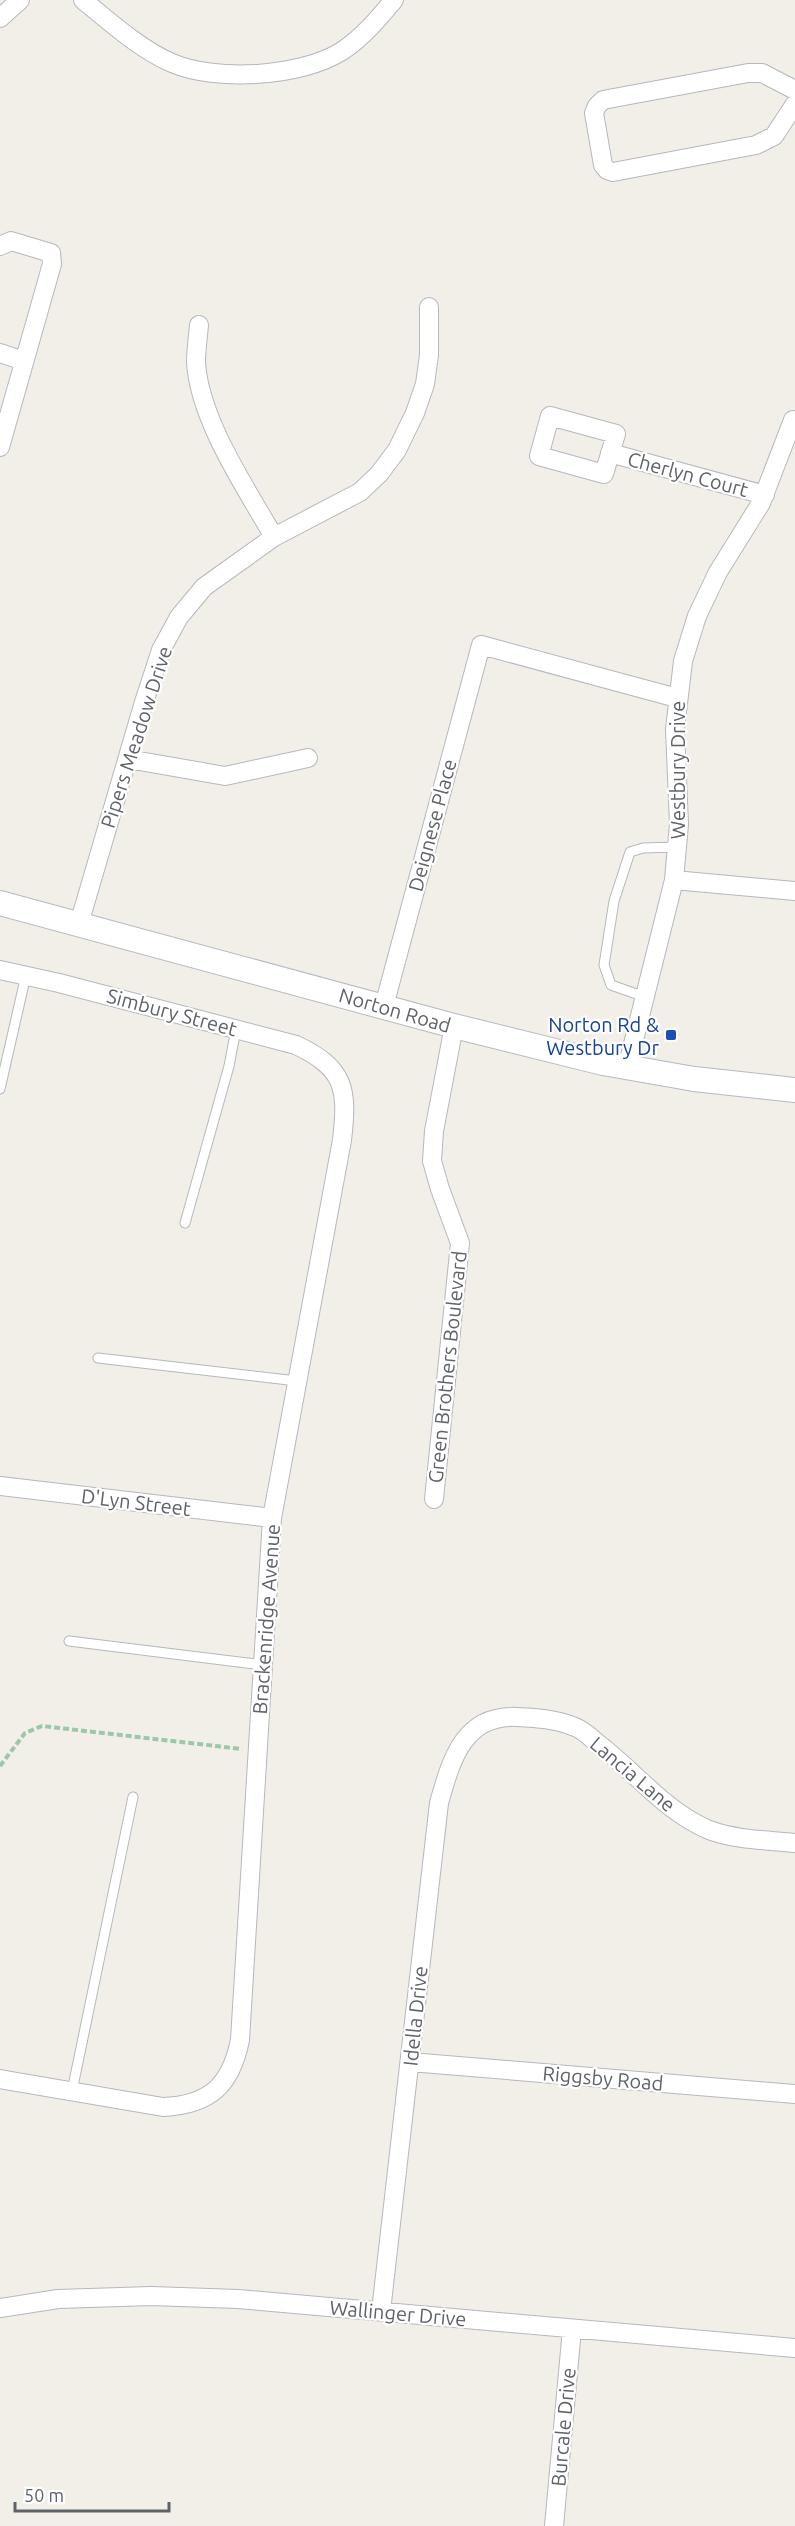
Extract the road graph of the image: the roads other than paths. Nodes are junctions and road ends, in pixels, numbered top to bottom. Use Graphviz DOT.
graph roads {
  1 [pos="20,0"];
  2 [pos="83,0"];
  3 [pos="394,0"];
  4 [pos="0,18"];
  5 [pos="795,90"];
  6 [pos="795,104"];
  7 [pos="0,246"];
  8 [pos="429,307"];
  9 [pos="199,325"];
  10 [pos="0,353"];
  11 [pos="24,361"];
  12 [pos="793,420"];
  13 [pos="0,447"];
  14 [pos="610,453"];
  15 [pos="765,495"];
  16 [pos="274,537"];
  17 [pos="677,698"];
  18 [pos="308,758"];
  19 [pos="128,759"];
  20 [pos="677,847"];
  21 [pos="674,880"];
  22 [pos="795,891"];
  23 [pos="0,903"];
  24 [pos="79,924"];
  25 [pos="0,970"];
  26 [pos="26,975"];
  27 [pos="645,997"];
  28 [pos="384,1006"];
  29 [pos="454,1026"];
  30 [pos="236,1029"];
  31 [pos="627,1068"];
  32 [pos="336,1073"];
  33 [pos="0,1089"];
  34 [pos="795,1090"];
  35 [pos="185,1223"];
  36 [pos="98,1358"];
  37 [pos="297,1381"];
  38 [pos="0,1486"];
  39 [pos="434,1499"];
  40 [pos="272,1518"];
  41 [pos="69,1641"];
  42 [pos="263,1665"];
  43 [pos="472,1729"];
  44 [pos="133,1797"];
  45 [pos="795,1843"];
  46 [pos="410,2062"];
  47 [pos="0,2079"];
  48 [pos="72,2091"];
  49 [pos="795,2094"];
  50 [pos="0,2308"];
  51 [pos="381,2311"];
  52 [pos="572,2329"];
  53 [pos="795,2348"];
  54 [pos="554,2526"];
  1 -- 4 [label="street"];
  2 -- 3 [label="street"];
  5 -- 6 [label="street"];
  7 -- 11 [label="street"];
  8 -- 16 [label="street, Pipers Meadow Drive"];
  9 -- 16 [label="street"];
  10 -- 11 [label="street"];
  11 -- 13 [label="street"];
  12 -- 15 [label="street, Westbury Drive"];
  14 -- 15 [label="street, Cherlyn Court"];
  15 -- 17 [label="street, Westbury Drive"];
  16 -- 19 [label="street, Pipers Meadow Drive"];
  17 -- 20 [label="street, Westbury Drive"];
  17 -- 28 [label="street, Deignese Place"];
  18 -- 19 [label="street"];
  19 -- 24 [label="street, Pipers Meadow Drive"];
  20 -- 21 [label="street, Westbury Drive"];
  20 -- 27 [label="lane"];
  21 -- 22 [label="street"];
  21 -- 27 [label="street, Westbury Drive"];
  23 -- 24 [label="main road, Norton Road"];
  24 -- 28 [label="main road, Norton Road"];
  25 -- 26 [label="street, Simbury Street"];
  26 -- 30 [label="street, Simbury Street"];
  26 -- 33 [label="lane"];
  27 -- 31 [label="street, Westbury Drive"];
  28 -- 29 [label="main road, Norton Road"];
  29 -- 31 [label="main road, Norton Road"];
  29 -- 39 [label="street, Green Brothers Boulevard"];
  30 -- 32 [label="street, Simbury Street"];
  30 -- 35 [label="lane"];
  31 -- 34 [label="main road, Norton Road"];
  32 -- 37 [label="street, Brackenridge Avenue"];
  36 -- 37 [label="lane"];
  37 -- 40 [label="street, Brackenridge Avenue"];
  38 -- 40 [label="street, D'Lyn Street"];
  40 -- 42 [label="street, Brackenridge Avenue"];
  41 -- 42 [label="lane"];
  42 -- 48 [label="street, Brackenridge Avenue"];
  43 -- 45 [label="street, Lancia Lane"];
  43 -- 46 [label="street, Idella Drive"];
  44 -- 48 [label="lane"];
  46 -- 49 [label="street, Riggsby Road"];
  46 -- 51 [label="street, Idella Drive"];
  47 -- 48 [label="street, Brackenridge Avenue"];
  50 -- 51 [label="street, Wallinger Drive"];
  51 -- 52 [label="street, Wallinger Drive"];
  52 -- 53 [label="street, Wallinger Drive"];
  52 -- 54 [label="street, Burcale Drive"];
}
